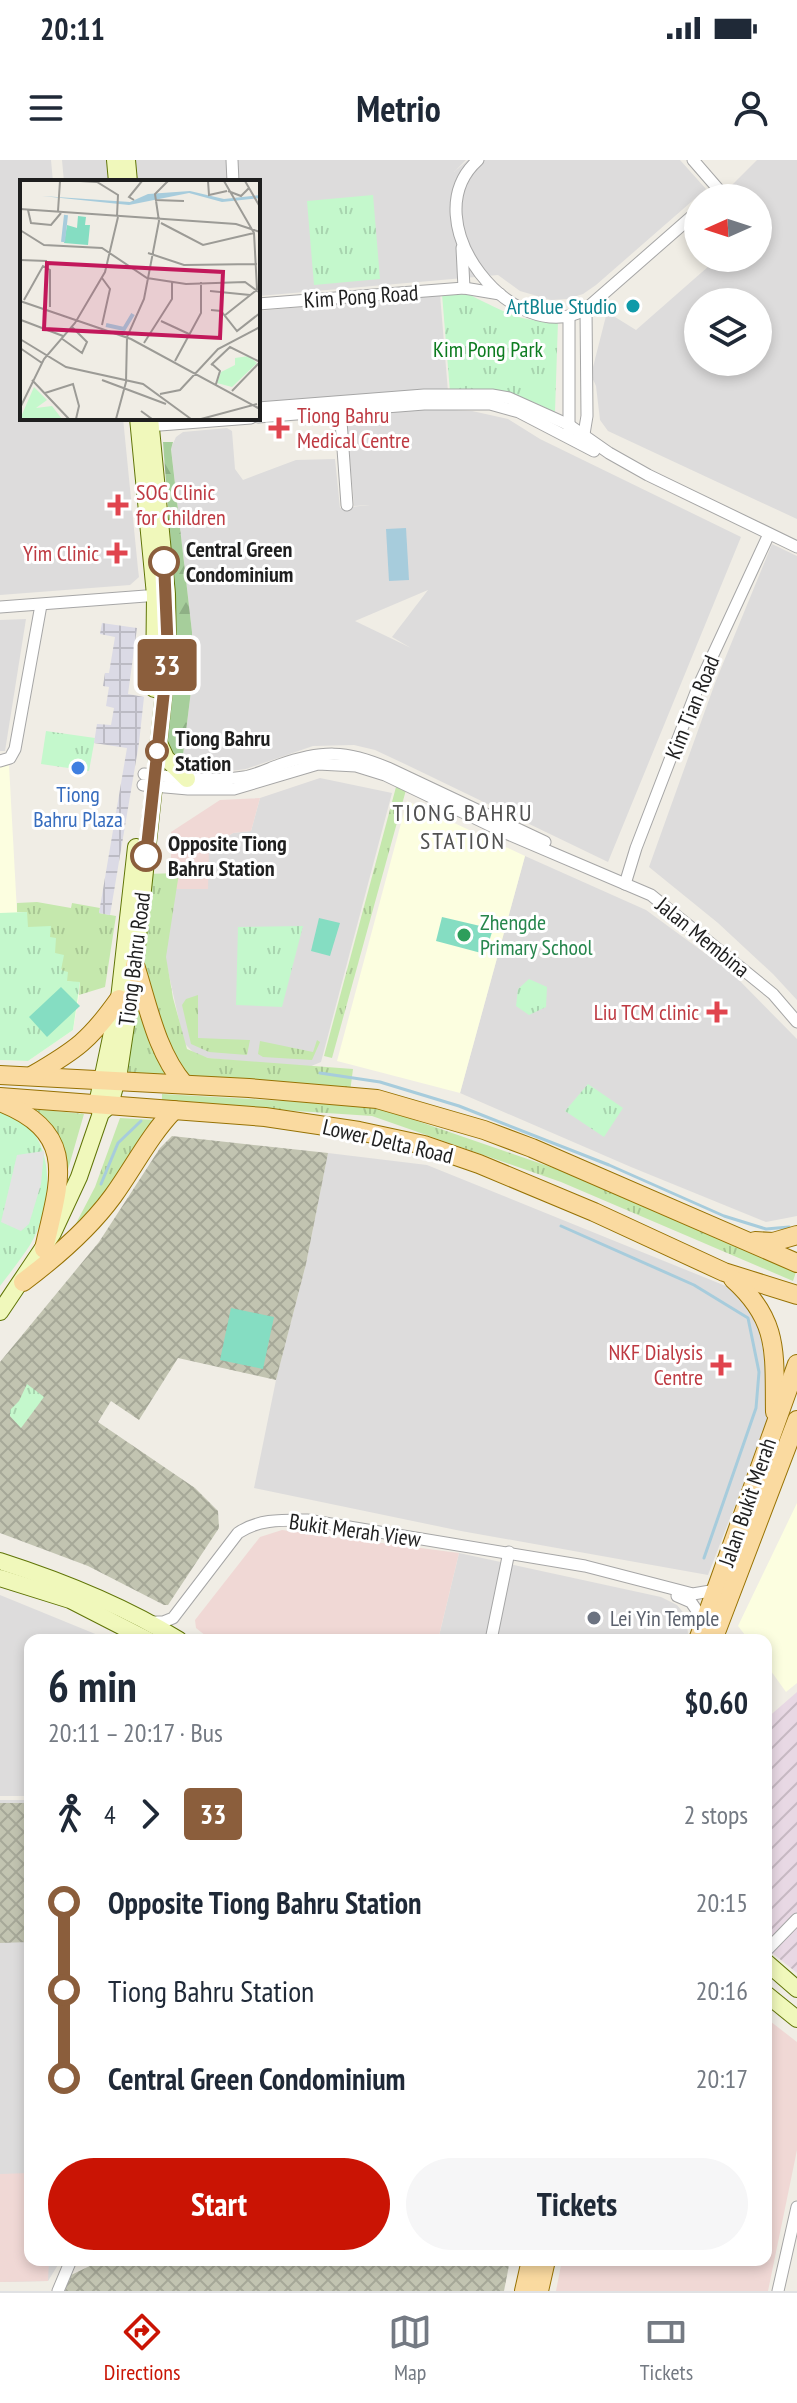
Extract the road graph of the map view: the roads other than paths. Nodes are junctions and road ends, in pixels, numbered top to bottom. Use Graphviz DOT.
graph roads {
  1 [pos="115,160"];
  2 [pos="127,160"];
  3 [pos="232,160"];
  4 [pos="478,160"];
  5 [pos="693,160"];
  6 [pos="117,180"];
  7 [pos="129,180"];
  8 [pos="233,180"];
  9 [pos="711,184"];
  10 [pos="684,223"];
  11 [pos="461,239"];
  12 [pos="464,288"];
  13 [pos="501,294"];
  14 [pos="260,304"];
  15 [pos="586,309"];
  16 [pos="569,316"];
  17 [pos="424,400"];
  18 [pos="570,404"];
  19 [pos="340,406"];
  20 [pos="260,408"];
  21 [pos="551,415"];
  22 [pos="260,417"];
  23 [pos="179,420"];
  24 [pos="143,421"];
  25 [pos="569,431"];
  26 [pos="584,439"];
  27 [pos="347,505"];
  28 [pos="769,534"];
  29 [pos="797,547"];
  30 [pos="161,595"];
  31 [pos="41,605"];
  32 [pos="0,607"];
  33 [pos="158,737"];
  34 [pos="0,761"];
  35 [pos="386,771"];
  36 [pos="187,779"];
  37 [pos="149,780"];
  38 [pos="626,881"];
  39 [pos="135,965"];
  40 [pos="119,999"];
  41 [pos="797,1014"];
  42 [pos="797,1022"];
  43 [pos="0,1075"];
  44 [pos="33,1075"];
  45 [pos="111,1080"];
  46 [pos="184,1084"];
  47 [pos="0,1100"];
  48 [pos="103,1107"];
  49 [pos="174,1110"];
  50 [pos="797,1235"];
  51 [pos="741,1238"];
  52 [pos="44,1249"];
  53 [pos="797,1263"];
  54 [pos="724,1272"];
  55 [pos="23,1282"];
  56 [pos="797,1295"];
  57 [pos="0,1312"];
  58 [pos="797,1364"];
  59 [pos="797,1420"];
  60 [pos="775,1421"];
  61 [pos="510,1556"];
  62 [pos="0,1561"];
  63 [pos="0,1578"];
  64 [pos="716,1590"];
  65 [pos="704,1621"];
  66 [pos="150,1622"];
  67 [pos="136,1634"];
  68 [pos="171,1634"];
  69 [pos="180,1634"];
  70 [pos="495,1634"];
  71 [pos="700,1634"];
  72 [pos="715,1634"];
  73 [pos="797,1919"];
  74 [pos="772,1945"];
  75 [pos="772,1967"];
  76 [pos="797,1989"];
  77 [pos="772,1999"];
  78 [pos="797,2019"];
  79 [pos="797,2207"];
  80 [pos="68,2266"];
  81 [pos="530,2266"];
  82 [pos="545,2266"];
  83 [pos="56,2289"];
  84 [pos="524,2291"];
  85 [pos="539,2291"];
  86 [pos="778,2291"];
  1 -- 6 [label="main road"];
  2 -- 7 [label="main road"];
  3 -- 8 [label="street"];
  4 -- 11 [label="street"];
  5 -- 9 [label="street"];
  10 -- 15 [label="street"];
  11 -- 12 [label="street"];
  11 -- 13 [label="street"];
  12 -- 13 [label="street, Kim Pong Road"];
  12 -- 14 [label="street, Kim Pong Road"];
  13 -- 16 [label="street"];
  15 -- 16 [label="street"];
  15 -- 26 [label="street"];
  16 -- 18 [label="street"];
  17 -- 19 [label="street"];
  17 -- 21 [label="street"];
  17 -- 25 [label="street"];
  18 -- 21 [label="street"];
  18 -- 25 [label="street"];
  19 -- 20 [label="street"];
  19 -- 22 [label="street"];
  19 -- 27 [label="street"];
  21 -- 25 [label="street"];
  23 -- 24 [label="street"];
  24 -- 30 [label="main road, Tiong Bahru Road"];
  25 -- 26 [label="street"];
  26 -- 28 [label="street"];
  28 -- 29 [label="street"];
  28 -- 38 [label="street, Kim Tian Road"];
  30 -- 31 [label="street"];
  30 -- 33 [label="main road, Tiong Bahru Road"];
  30 -- 37 [label="main road, Tiong Bahru Road"];
  31 -- 32 [label="street"];
  31 -- 34 [label="street"];
  33 -- 36 [label="main road"];
  33 -- 37 [label="main road, Tiong Bahru Road"];
  35 -- 36 [label="street, Jalan Membina"];
  35 -- 37 [label="street, Jalan Membina"];
  35 -- 38 [label="street, Jalan Membina"];
  36 -- 37 [label="street, Jalan Membina"];
  37 -- 39 [label="main road, Tiong Bahru Road"];
  37 -- 40 [label="main road, Tiong Bahru Road"];
  38 -- 41 [label="street, Jalan Membina"];
  38 -- 42 [label="street, Jalan Membina"];
  39 -- 45 [label="main road, Tiong Bahru Road"];
  39 -- 46 [label="main road"];
  40 -- 44 [label="main road"];
  40 -- 45 [label="main road, Tiong Bahru Road"];
  43 -- 44 [label="main road, Lower Delta Road"];
  44 -- 45 [label="main road, Lower Delta Road"];
  45 -- 46 [label="main road, Lower Delta Road"];
  45 -- 48 [label="main road, Tiong Bahru Road"];
  46 -- 51 [label="main road, Lower Delta Road"];
  47 -- 48 [label="main road, Lower Delta Road"];
  47 -- 52 [label="main road"];
  48 -- 49 [label="main road, Lower Delta Road"];
  48 -- 52 [label="main road, Tiong Bahru Road"];
  49 -- 54 [label="main road, Lower Delta Road"];
  49 -- 55 [label="main road"];
  50 -- 51 [label="main road"];
  51 -- 53 [label="main road, Lower Delta Road"];
  52 -- 55 [label="main road, Tiong Bahru Road"];
  54 -- 56 [label="main road, Lower Delta Road"];
  54 -- 60 [label="main road"];
  55 -- 57 [label="main road, Tiong Bahru Road"];
  58 -- 60 [label="main road, Jalan Bukit Merah"];
  59 -- 72 [label="main road, Jalan Bukit Merah"];
  60 -- 64 [label="main road, Jalan Bukit Merah"];
  61 -- 64 [label="street, Bukit Merah View"];
  61 -- 65 [label="street, Bukit Merah View"];
  61 -- 66 [label="street, Bukit Merah View"];
  61 -- 69 [label="street, Bukit Merah View"];
  61 -- 70 [label="street"];
  62 -- 66 [label="main road"];
  63 -- 67 [label="main road"];
  64 -- 65 [label="main road, Jalan Bukit Merah"];
  65 -- 71 [label="main road, Jalan Bukit Merah"];
  66 -- 68 [label="main road"];
  73 -- 74 [label="street"];
  75 -- 76 [label="main road"];
  77 -- 78 [label="main road"];
  79 -- 86 [label="street"];
  80 -- 83 [label="street"];
  81 -- 84 [label="main road"];
  82 -- 85 [label="main road"];
}
